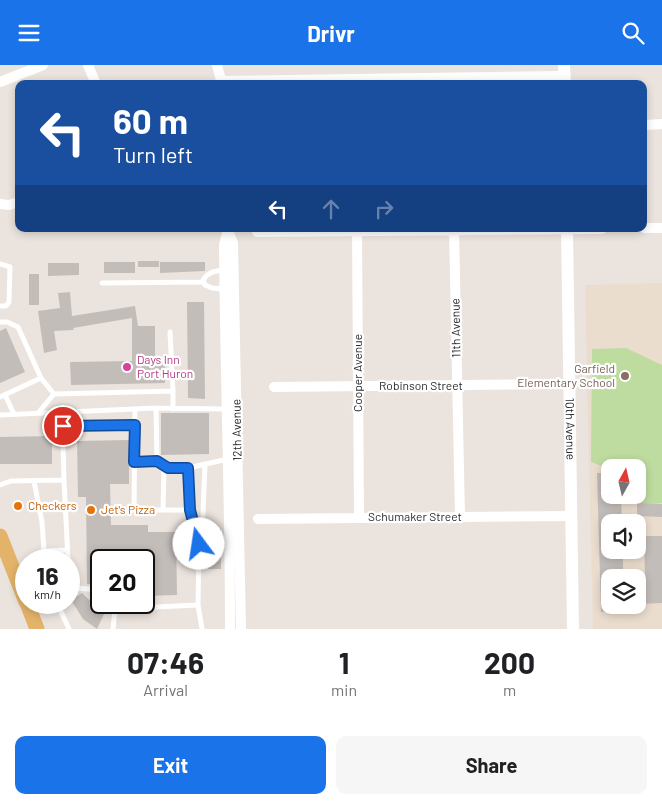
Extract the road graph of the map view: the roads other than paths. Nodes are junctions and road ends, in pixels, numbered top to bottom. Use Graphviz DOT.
graph roads {
  1 [pos="43,65"];
  2 [pos="88,65"];
  3 [pos="217,65"];
  4 [pos="564,75"];
  5 [pos="94,80"];
  6 [pos="221,80"];
  7 [pos="472,80"];
  8 [pos="0,82"];
  9 [pos="647,125"];
  10 [pos="662,125"];
  11 [pos="15,203"];
  12 [pos="0,204"];
  13 [pos="662,227"];
  14 [pos="647,228"];
  15 [pos="227,232"];
  16 [pos="229,232"];
  17 [pos="357,232"];
  18 [pos="454,232"];
  19 [pos="567,232"];
  20 [pos="0,264"];
  21 [pos="224,270"];
  22 [pos="204,282"];
  23 [pos="102,283"];
  24 [pos="224,289"];
  25 [pos="0,306"];
  26 [pos="0,322"];
  27 [pos="170,332"];
  28 [pos="41,378"];
  29 [pos="568,384"];
  30 [pos="358,386"];
  31 [pos="457,386"];
  32 [pos="274,387"];
  33 [pos="173,391"];
  34 [pos="54,394"];
  35 [pos="2,396"];
  36 [pos="135,409"];
  37 [pos="156,409"];
  38 [pos="173,409"];
  39 [pos="226,409"];
  40 [pos="62,412"];
  41 [pos="38,413"];
  42 [pos="14,414"];
  43 [pos="0,415"];
  44 [pos="135,425"];
  45 [pos="63,426"];
  46 [pos="228,459"];
  47 [pos="157,461"];
  48 [pos="134,462"];
  49 [pos="205,464"];
  50 [pos="164,465"];
  51 [pos="188,468"];
  52 [pos="34,481"];
  53 [pos="64,481"];
  54 [pos="0,485"];
  55 [pos="163,510"];
  56 [pos="190,510"];
  57 [pos="572,516"];
  58 [pos="460,517"];
  59 [pos="359,518"];
  60 [pos="258,519"];
  61 [pos="0,536"];
  62 [pos="199,544"];
  63 [pos="44,549"];
  64 [pos="67,549"];
  65 [pos="15,559"];
  66 [pos="198,605"];
  67 [pos="155,607"];
  68 [pos="31,614"];
  69 [pos="62,614"];
  70 [pos="114,614"];
  71 [pos="37,629"];
  72 [pos="69,629"];
  73 [pos="113,629"];
  74 [pos="202,629"];
  75 [pos="230,629"];
  76 [pos="241,629"];
  77 [pos="574,629"];
  1 -- 8 [label="street"];
  2 -- 5 [label="street"];
  3 -- 6 [label="street"];
  4 -- 7 [label="street"];
  9 -- 10 [label="street"];
  11 -- 12 [label="street"];
  13 -- 14 [label="street"];
  15 -- 21 [label="street, 12th Avenue"];
  16 -- 76 [label="street, 12th Avenue"];
  17 -- 30 [label="street, Cooper Avenue"];
  18 -- 31 [label="street, 11th Avenue"];
  19 -- 29 [label="street, 10th Avenue"];
  20 -- 25 [label="lane"];
  21 -- 22 [label="lane"];
  21 -- 24 [label="street, 12th Avenue"];
  22 -- 23 [label="lane"];
  22 -- 24 [label="lane"];
  24 -- 39 [label="street, 12th Avenue"];
  26 -- 28 [label="lane"];
  27 -- 33 [label="lane"];
  28 -- 34 [label="lane"];
  28 -- 35 [label="lane"];
  29 -- 31 [label="street, Robinson Street"];
  29 -- 57 [label="street, 10th Avenue"];
  30 -- 31 [label="street, Robinson Street"];
  30 -- 32 [label="street, Robinson Street"];
  30 -- 59 [label="street, Cooper Avenue"];
  31 -- 58 [label="street, 11th Avenue"];
  33 -- 34 [label="lane"];
  33 -- 38 [label="lane"];
  34 -- 41 [label="lane"];
  35 -- 42 [label="lane"];
  36 -- 37 [label="lane"];
  36 -- 40 [label="lane"];
  36 -- 44 [label="lane"];
  37 -- 38 [label="lane"];
  37 -- 47 [label="lane"];
  38 -- 39 [label="lane"];
  39 -- 46 [label="street, 12th Avenue"];
  40 -- 41 [label="lane"];
  40 -- 45 [label="lane"];
  41 -- 42 [label="lane"];
  42 -- 43 [label="lane"];
  44 -- 45 [label="lane"];
  44 -- 48 [label="lane"];
  45 -- 53 [label="lane"];
  46 -- 49 [label="lane"];
  46 -- 75 [label="street, 12th Avenue"];
  47 -- 48 [label="lane"];
  47 -- 50 [label="lane"];
  48 -- 55 [label="lane"];
  49 -- 51 [label="lane"];
  49 -- 62 [label="lane"];
  50 -- 51 [label="lane"];
  50 -- 55 [label="lane"];
  51 -- 56 [label="lane"];
  52 -- 53 [label="lane"];
  52 -- 54 [label="lane"];
  52 -- 63 [label="lane"];
  53 -- 64 [label="lane"];
  55 -- 56 [label="lane"];
  56 -- 62 [label="lane"];
  57 -- 58 [label="street, Schumaker Street"];
  57 -- 77 [label="street, 10th Avenue"];
  58 -- 59 [label="street, Schumaker Street"];
  59 -- 60 [label="street, Schumaker Street"];
  61 -- 65 [label="main road"];
  62 -- 66 [label="lane"];
  66 -- 67 [label="lane"];
  66 -- 74 [label="lane"];
  68 -- 71 [label="main road"];
  69 -- 72 [label="lane"];
  70 -- 73 [label="lane"];
}
